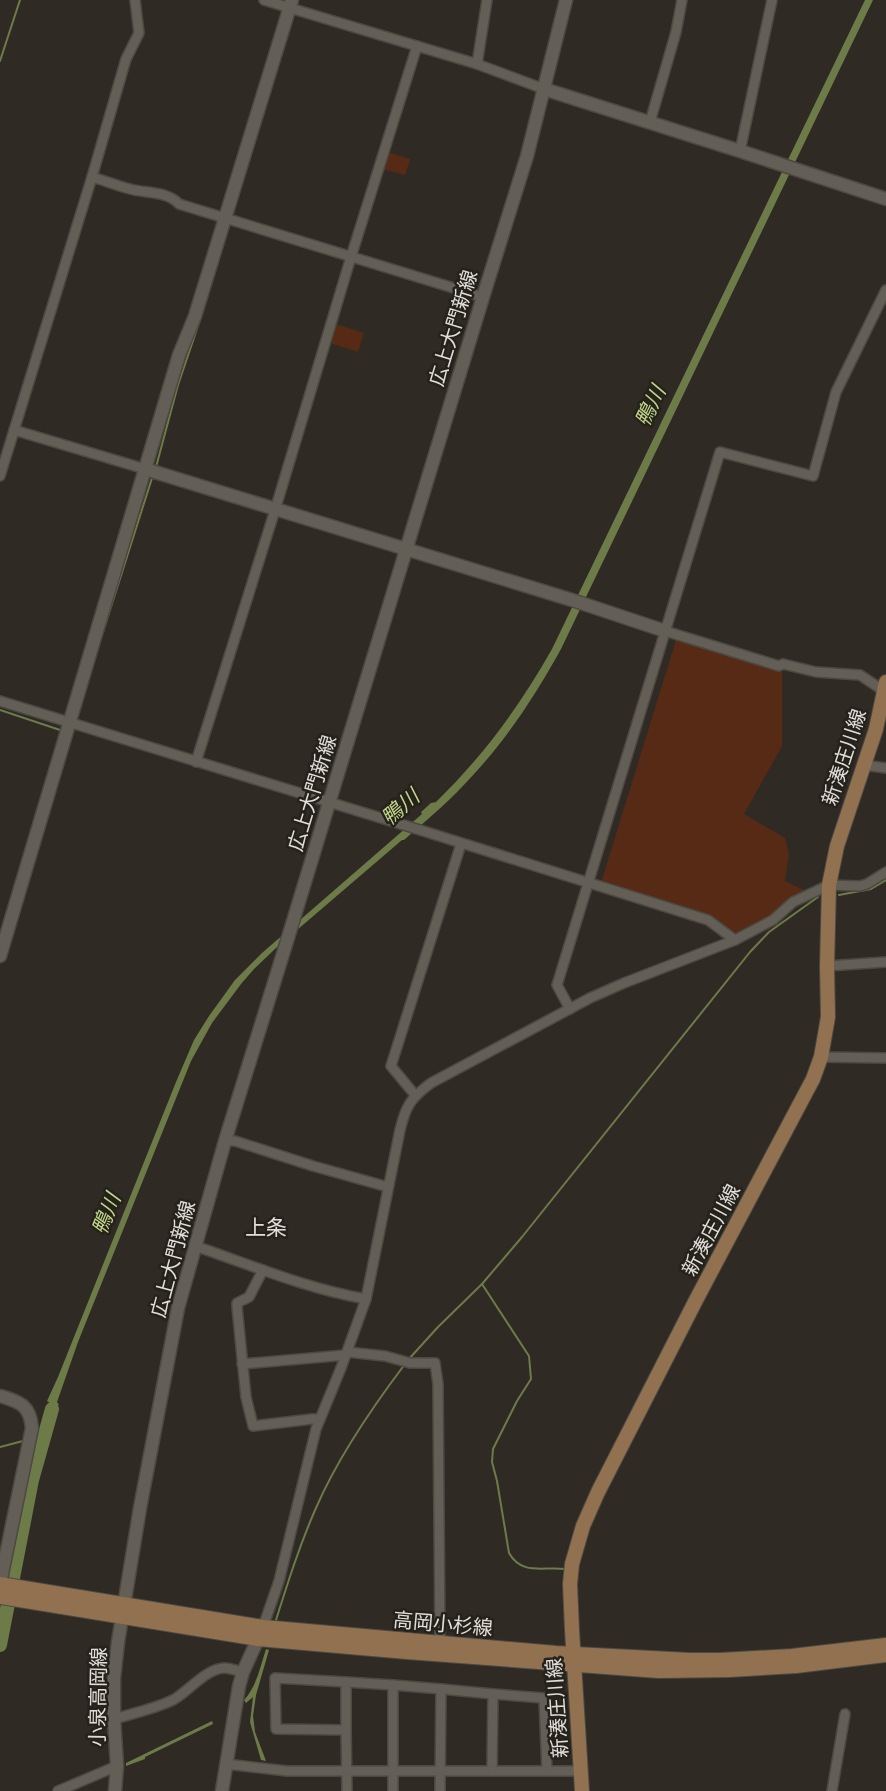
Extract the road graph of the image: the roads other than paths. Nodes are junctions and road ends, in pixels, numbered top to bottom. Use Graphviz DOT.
graph roads {
  1 [pos="135,0"];
  2 [pos="264,0"];
  3 [pos="487,0"];
  4 [pos="566,0"];
  5 [pos="682,0"];
  6 [pos="772,0"];
  7 [pos="291,5"];
  8 [pos="417,46"];
  9 [pos="477,64"];
  10 [pos="544,89"];
  11 [pos="650,122"];
  12 [pos="740,150"];
  13 [pos="92,177"];
  14 [pos="886,199"];
  15 [pos="225,219"];
  16 [pos="351,257"];
  17 [pos="886,290"];
  18 [pos="483,297"];
  19 [pos="14,430"];
  20 [pos="145,469"];
  21 [pos="0,476"];
  22 [pos="275,510"];
  23 [pos="406,550"];
  24 [pos="665,631"];
  25 [pos="885,686"];
  26 [pos="0,701"];
  27 [pos="70,723"];
  28 [pos="196,762"];
  29 [pos="863,765"];
  30 [pos="886,768"];
  31 [pos="329,802"];
  32 [pos="461,844"];
  33 [pos="886,872"];
  34 [pos="589,882"];
  35 [pos="829,885"];
  36 [pos="735,940"];
  37 [pos="0,956"];
  38 [pos="886,962"];
  39 [pos="827,966"];
  40 [pos="570,1009"];
  41 [pos="820,1057"];
  42 [pos="886,1058"];
  43 [pos="415,1095"];
  44 [pos="225,1141"];
  45 [pos="388,1187"];
  46 [pos="195,1246"];
  47 [pos="263,1270"];
  48 [pos="366,1299"];
  49 [pos="346,1354"];
  50 [pos="242,1364"];
  51 [pos="0,1396"];
  52 [pos="320,1419"];
  53 [pos="2,1589"];
  54 [pos="123,1610"];
  55 [pos="260,1633"];
  56 [pos="440,1644"];
  57 [pos="886,1645"];
  58 [pos="886,1655"];
  59 [pos="574,1659"];
  60 [pos="243,1672"];
  61 [pos="346,1682"];
  62 [pos="393,1685"];
  63 [pos="441,1689"];
  64 [pos="493,1694"];
  65 [pos="845,1714"];
  66 [pos="114,1719"];
  67 [pos="346,1730"];
  68 [pos="226,1764"];
  69 [pos="117,1767"];
  70 [pos="347,1771"];
  71 [pos="547,1771"];
  72 [pos="581,1771"];
  73 [pos="393,1772"];
  74 [pos="441,1772"];
  75 [pos="492,1772"];
  76 [pos="58,1791"];
  77 [pos="115,1791"];
  78 [pos="222,1791"];
  79 [pos="347,1791"];
  80 [pos="393,1791"];
  81 [pos="440,1791"];
  82 [pos="582,1791"];
  83 [pos="832,1791"];
  1 -- 13 [label="street"];
  2 -- 7 [label="street"];
  3 -- 9 [label="street"];
  4 -- 10 [label="street, 広上大門新線"];
  5 -- 11 [label="street"];
  6 -- 12 [label="street"];
  7 -- 8 [label="street"];
  7 -- 15 [label="street"];
  8 -- 9 [label="street"];
  8 -- 16 [label="street"];
  9 -- 10 [label="street"];
  10 -- 11 [label="street"];
  10 -- 18 [label="street, 広上大門新線"];
  11 -- 12 [label="street"];
  12 -- 14 [label="street"];
  13 -- 15 [label="street"];
  13 -- 19 [label="street"];
  15 -- 16 [label="street"];
  15 -- 20 [label="street"];
  16 -- 18 [label="street"];
  16 -- 22 [label="street"];
  17 -- 24 [label="street"];
  18 -- 23 [label="street, 広上大門新線"];
  19 -- 20 [label="street"];
  19 -- 21 [label="street"];
  20 -- 22 [label="street"];
  20 -- 27 [label="street"];
  22 -- 23 [label="street"];
  22 -- 28 [label="street"];
  23 -- 24 [label="street"];
  23 -- 31 [label="street, 広上大門新線"];
  24 -- 25 [label="street"];
  24 -- 34 [label="street"];
  25 -- 29 [label="main road, 新湊庄川線"];
  26 -- 27 [label="street"];
  27 -- 28 [label="street"];
  27 -- 37 [label="street"];
  28 -- 31 [label="street"];
  29 -- 30 [label="street"];
  29 -- 35 [label="main road, 新湊庄川線"];
  31 -- 32 [label="street"];
  31 -- 44 [label="street, 広上大門新線"];
  32 -- 34 [label="street"];
  32 -- 43 [label="street"];
  33 -- 35 [label="street"];
  34 -- 36 [label="street"];
  34 -- 40 [label="street"];
  35 -- 36 [label="street"];
  35 -- 39 [label="main road, 新湊庄川線"];
  36 -- 40 [label="street"];
  38 -- 39 [label="street"];
  39 -- 41 [label="main road, 新湊庄川線"];
  40 -- 43 [label="street"];
  41 -- 42 [label="street"];
  41 -- 59 [label="main road, 新湊庄川線"];
  43 -- 45 [label="street"];
  44 -- 45 [label="street"];
  44 -- 46 [label="street, 広上大門新線"];
  45 -- 48 [label="street"];
  46 -- 47 [label="street"];
  46 -- 54 [label="street, 広上大門新線"];
  47 -- 48 [label="street"];
  47 -- 50 [label="street"];
  48 -- 49 [label="street"];
  49 -- 50 [label="street"];
  49 -- 52 [label="street"];
  49 -- 56 [label="street"];
  50 -- 52 [label="street"];
  51 -- 53 [label="street"];
  52 -- 55 [label="street"];
  53 -- 54 [label="main road, 高岡小杉線"];
  54 -- 55 [label="main road, 高岡小杉線"];
  54 -- 66 [label="street, 小泉高岡線"];
  55 -- 56 [label="main road, 高岡小杉線"];
  55 -- 59 [label="main road, 高岡小杉線"];
  55 -- 60 [label="street"];
  56 -- 59 [label="main road, 高岡小杉線"];
  57 -- 59 [label="main road, 高岡小杉線"];
  58 -- 59 [label="main road, 高岡小杉線"];
  59 -- 72 [label="main road, 新湊庄川線"];
  60 -- 66 [label="street"];
  60 -- 68 [label="street"];
  61 -- 62 [label="street"];
  61 -- 67 [label="street"];
  61 -- 67 [label="street"];
  62 -- 63 [label="street"];
  62 -- 73 [label="street"];
  63 -- 64 [label="street"];
  63 -- 74 [label="street"];
  64 -- 71 [label="street"];
  64 -- 75 [label="street"];
  65 -- 83 [label="street"];
  66 -- 69 [label="street, 小泉高岡線"];
  67 -- 70 [label="street"];
  68 -- 70 [label="street"];
  68 -- 78 [label="street"];
  69 -- 76 [label="street"];
  69 -- 77 [label="street, 小泉高岡線"];
  70 -- 73 [label="street"];
  70 -- 79 [label="street"];
  71 -- 72 [label="street"];
  71 -- 75 [label="street"];
  72 -- 82 [label="main road, 新湊庄川線"];
  73 -- 74 [label="street"];
  73 -- 80 [label="street"];
  74 -- 75 [label="street"];
  74 -- 81 [label="street"];
}
